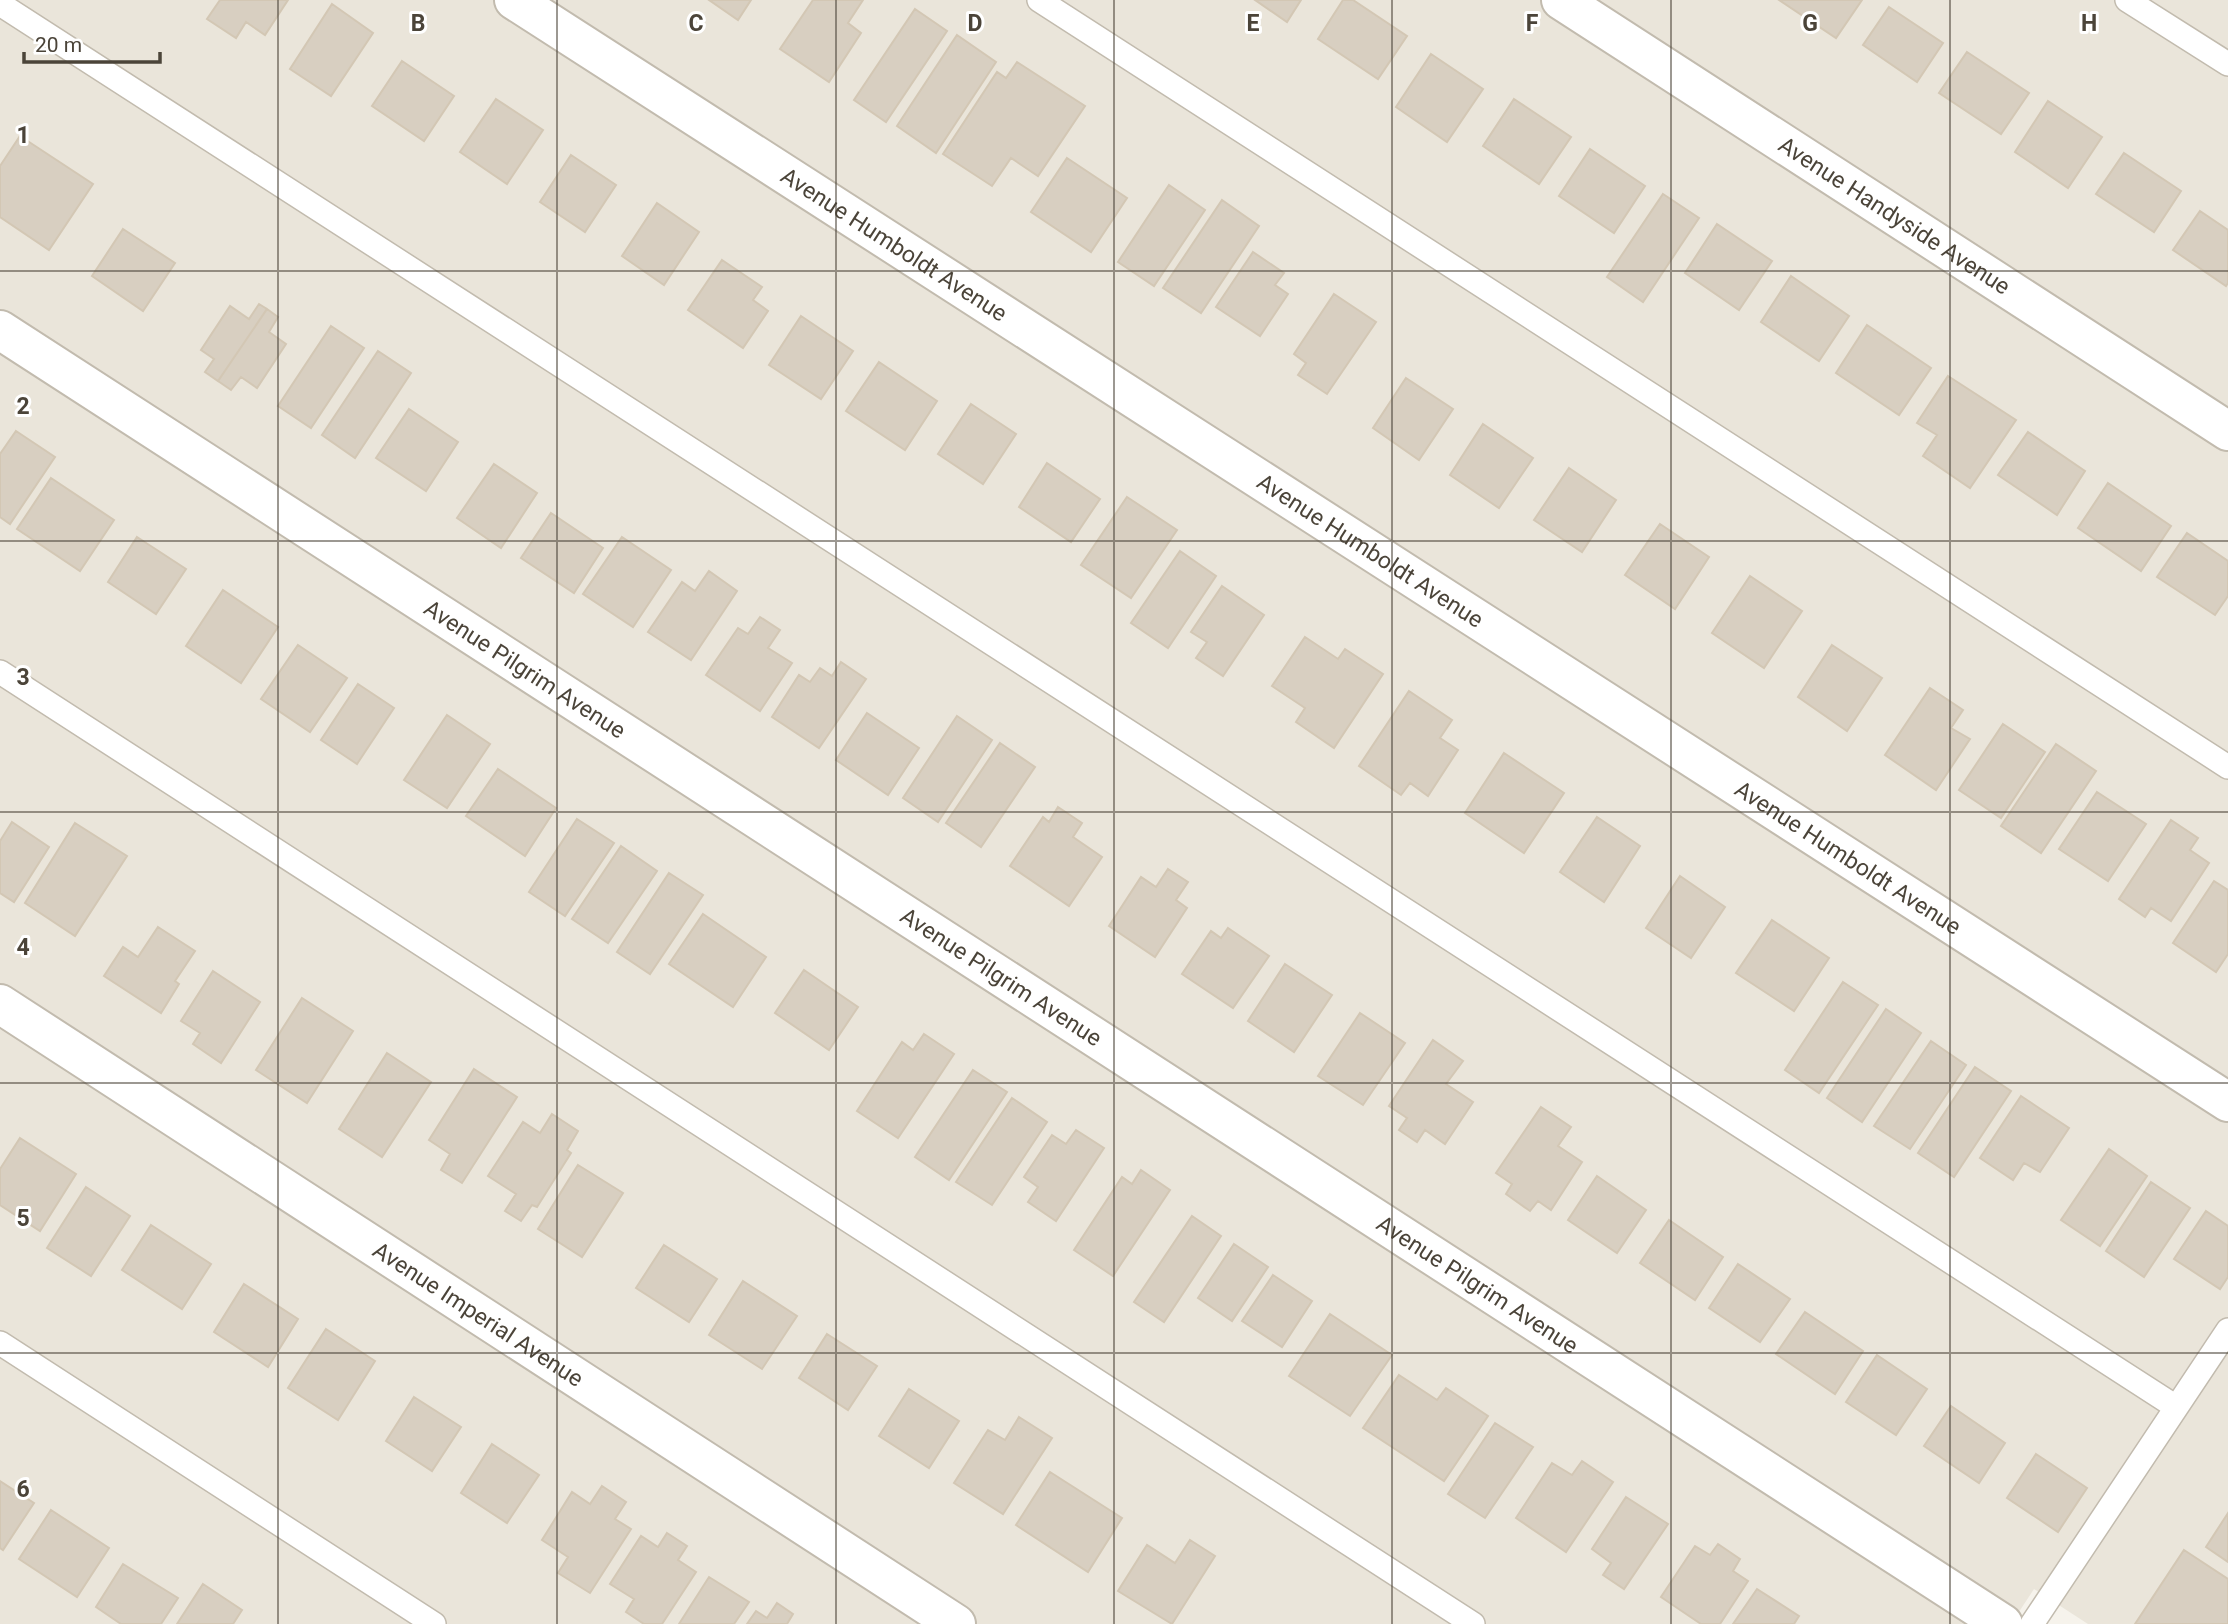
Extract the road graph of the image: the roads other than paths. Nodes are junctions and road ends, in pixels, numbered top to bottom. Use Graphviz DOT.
graph roads {
  1 [pos="514,0"];
  2 [pos="1039,0"];
  3 [pos="1561,0"];
  4 [pos="2127,0"];
  5 [pos="0,4"];
  6 [pos="2228,64"];
  7 [pos="0,330"];
  8 [pos="2228,431"];
  9 [pos="0,672"];
  10 [pos="2228,766"];
  11 [pos="0,1004"];
  12 [pos="2228,1102"];
  13 [pos="2228,1330"];
  14 [pos="0,1343"];
  15 [pos="2176,1407"];
  16 [pos="434,1624"];
  17 [pos="956,1624"];
  18 [pos="1473,1624"];
  19 [pos="2003,1624"];
  20 [pos="2032,1624"];
  1 -- 12 [label="street, Avenue Humboldt Avenue"];
  2 -- 10 [label="lane"];
  3 -- 8 [label="street, Avenue Handyside Avenue"];
  4 -- 6 [label="lane"];
  5 -- 15 [label="lane"];
  7 -- 19 [label="street, Avenue Pilgrim Avenue"];
  9 -- 18 [label="lane"];
  11 -- 17 [label="street, Avenue Imperial Avenue"];
  13 -- 15 [label="lane"];
  14 -- 16 [label="lane"];
  15 -- 20 [label="lane"];
}
